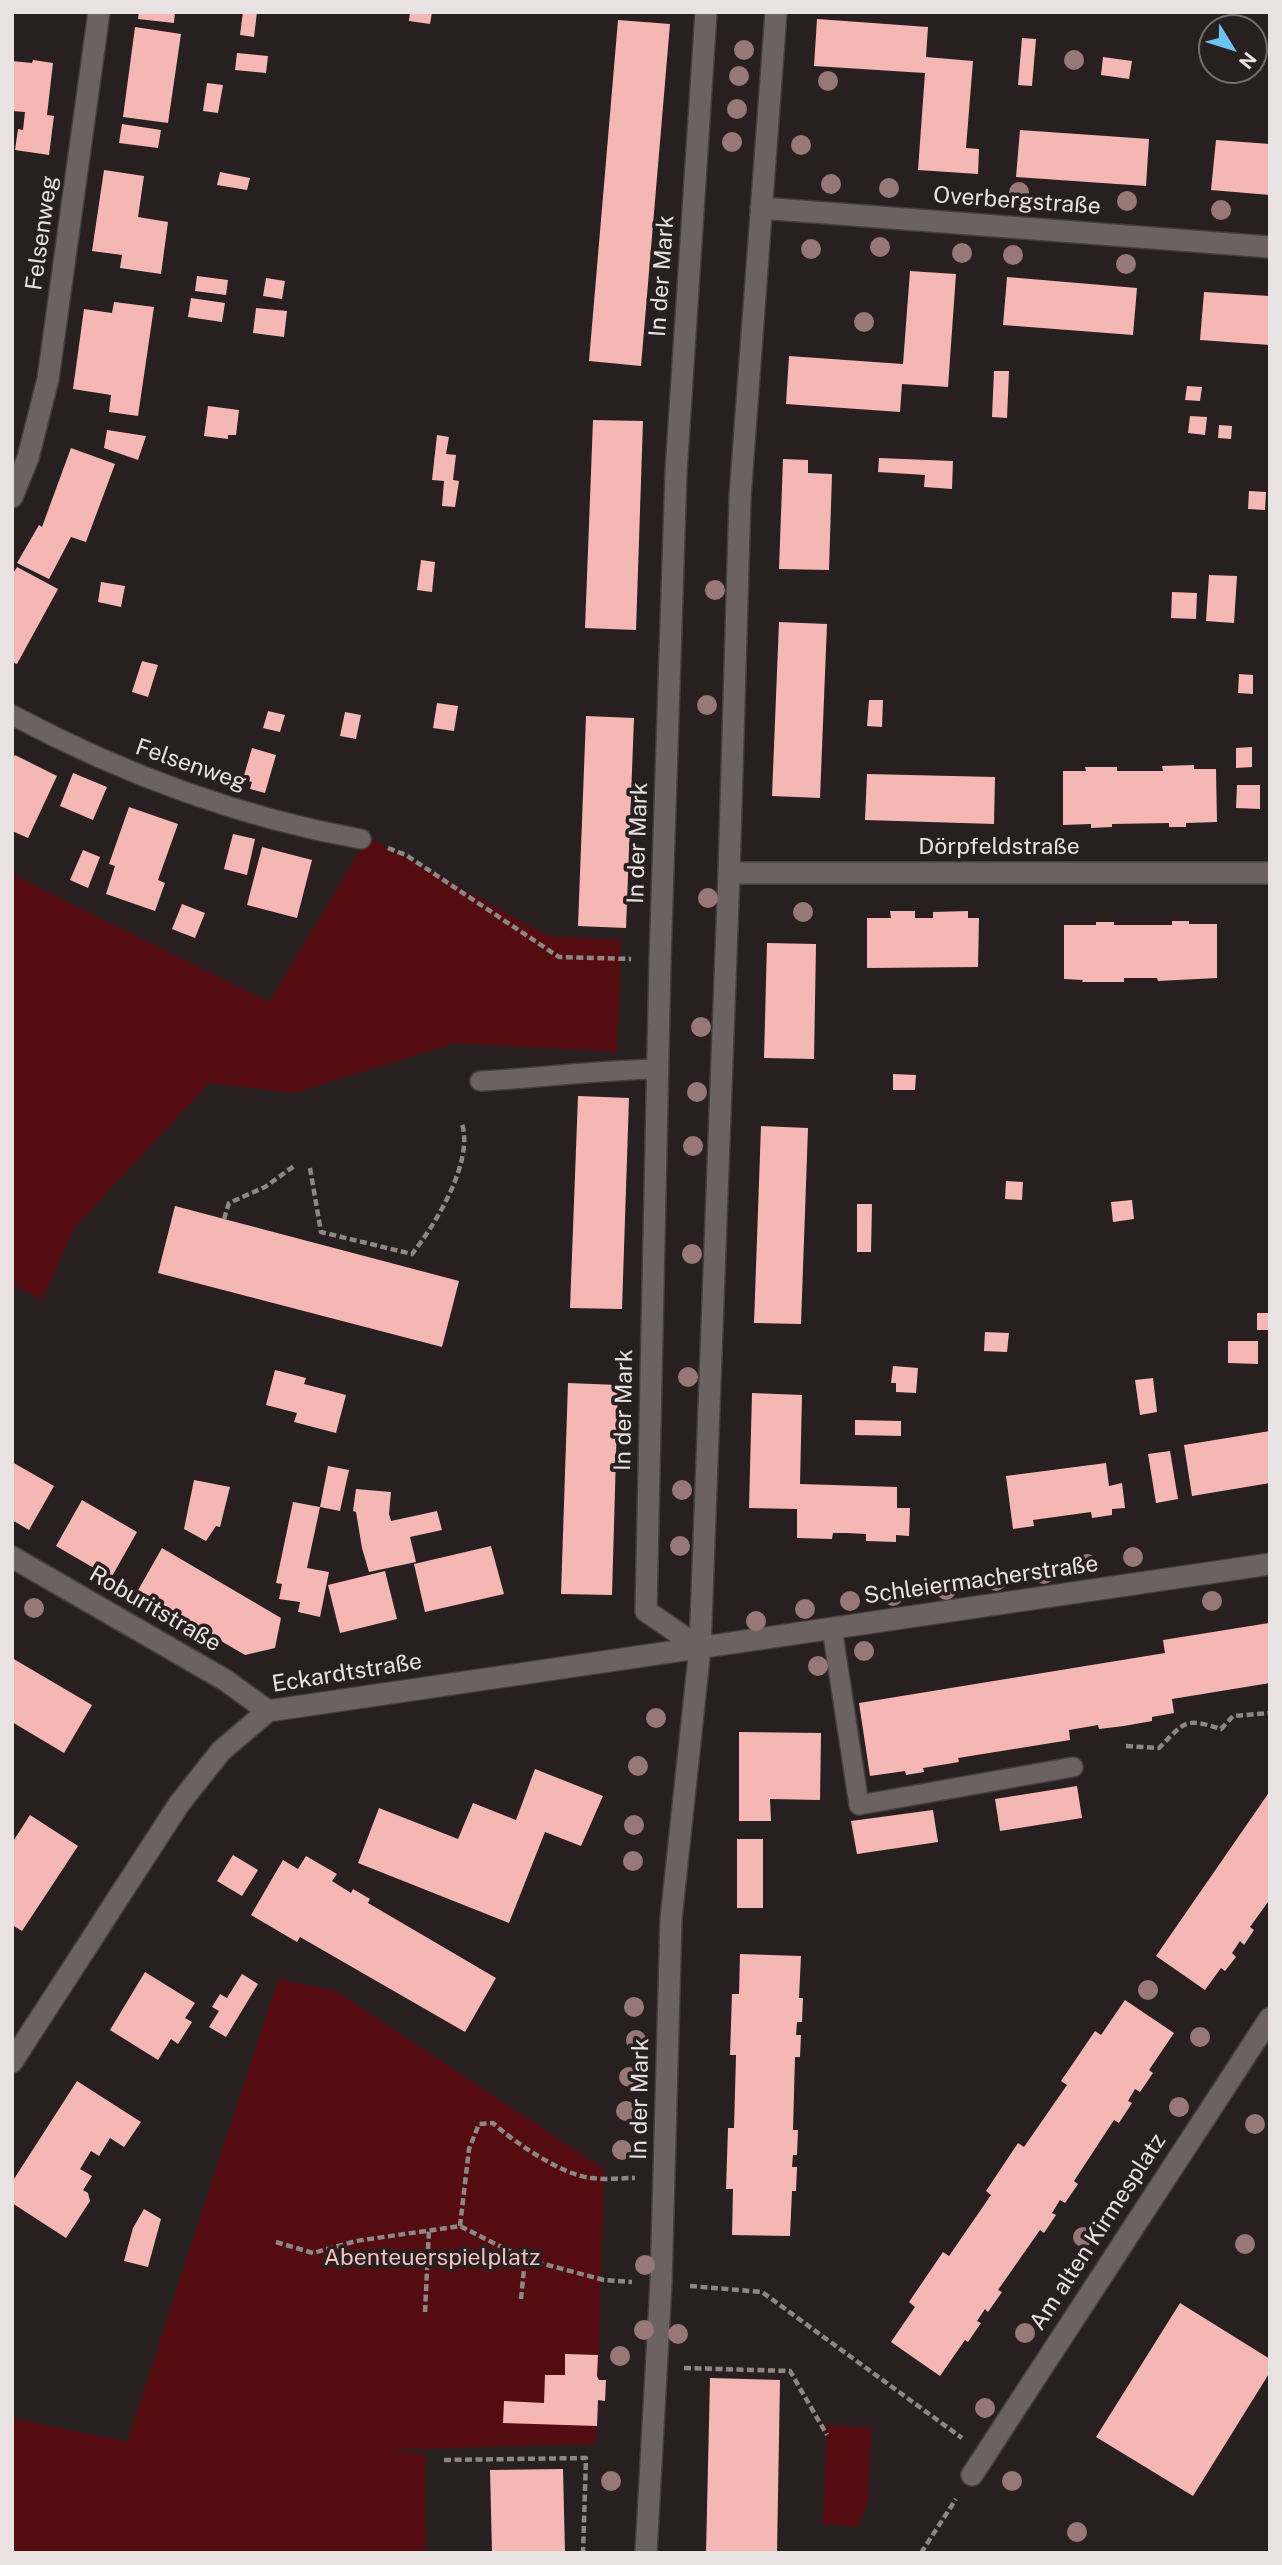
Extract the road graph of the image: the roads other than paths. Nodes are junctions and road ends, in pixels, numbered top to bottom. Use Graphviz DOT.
graph roads {
  1 [pos="99,12"];
  2 [pos="706,12"];
  3 [pos="776,12"];
  4 [pos="761,208"];
  5 [pos="1270,247"];
  6 [pos="12,497"];
  7 [pos="12,715"];
  8 [pos="361,839"];
  9 [pos="729,873"];
  10 [pos="1270,873"];
  11 [pos="658,1069"];
  12 [pos="480,1080"];
  13 [pos="12,1557"];
  14 [pos="1270,1564"];
  15 [pos="832,1628"];
  16 [pos="700,1648"];
  17 [pos="268,1710"];
  18 [pos="1073,1767"];
  19 [pos="1270,2018"];
  20 [pos="12,2062"];
  21 [pos="972,2475"];
  22 [pos="646,2553"];
  1 -- 6 [label="street, Felsenweg"];
  2 -- 11 [label="street, In der Mark"];
  3 -- 4 [label="street, In der Mark"];
  4 -- 5 [label="street, Overbergstraße"];
  4 -- 9 [label="street, In der Mark"];
  7 -- 8 [label="lane, Felsenweg"];
  9 -- 10 [label="street, Dörpfeldstraße"];
  9 -- 16 [label="street, In der Mark"];
  11 -- 12 [label="lane"];
  11 -- 16 [label="street, In der Mark"];
  13 -- 17 [label="street, Roburitstraße"];
  14 -- 15 [label="street, Schleiermacherstraße"];
  15 -- 16 [label="street, Schleiermacherstraße"];
  15 -- 18 [label="lane"];
  16 -- 17 [label="street, Eckardtstraße"];
  16 -- 22 [label="street, In der Mark"];
  17 -- 20 [label="street, Eckardtstraße"];
  19 -- 21 [label="street, Am alten Kirmesplatz"];
}
